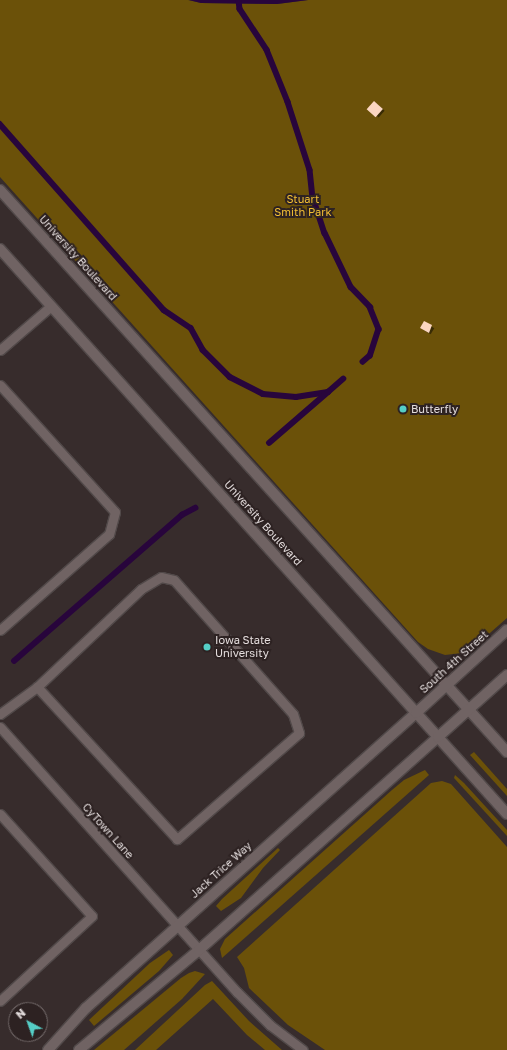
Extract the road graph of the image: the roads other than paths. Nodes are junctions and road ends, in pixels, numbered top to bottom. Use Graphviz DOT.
graph roads {
  1 [pos="0,190"];
  2 [pos="0,249"];
  3 [pos="51,306"];
  4 [pos="0,350"];
  5 [pos="0,385"];
  6 [pos="0,630"];
  7 [pos="507,630"];
  8 [pos="507,675"];
  9 [pos="448,685"];
  10 [pos="36,687"];
  11 [pos="469,710"];
  12 [pos="416,713"];
  13 [pos="0,714"];
  14 [pos="0,727"];
  15 [pos="438,737"];
  16 [pos="507,752"];
  17 [pos="0,814"];
  18 [pos="507,814"];
  19 [pos="177,925"];
  20 [pos="199,950"];
  21 [pos="0,1001"];
  22 [pos="48,1050"];
  23 [pos="79,1050"];
  24 [pos="303,1050"];
  1 -- 9 [label="main road, University Boulevard"];
  2 -- 3 [label="main road, University Boulevard"];
  3 -- 4 [label="lane"];
  3 -- 12 [label="main road, University Boulevard"];
  5 -- 6 [label="lane"];
  7 -- 9 [label="main road, South 4th Street"];
  8 -- 11 [label="main road"];
  9 -- 11 [label="main road, University Boulevard"];
  9 -- 12 [label="main road, South 4th Street"];
  10 -- 10 [label="lane"];
  10 -- 13 [label="lane"];
  11 -- 15 [label="main road"];
  11 -- 16 [label="main road, University Boulevard"];
  12 -- 15 [label="main road, University Boulevard"];
  12 -- 19 [label="main road, Jack Trice Way"];
  14 -- 19 [label="lane, CyTown Lane"];
  15 -- 18 [label="main road, University Boulevard"];
  15 -- 20 [label="main road"];
  17 -- 21 [label="lane"];
  19 -- 20 [label="lane, CyTown Lane"];
  19 -- 22 [label="main road, Jack Trice Way"];
  20 -- 23 [label="main road"];
  20 -- 24 [label="lane, CyTown Lane"];
}
